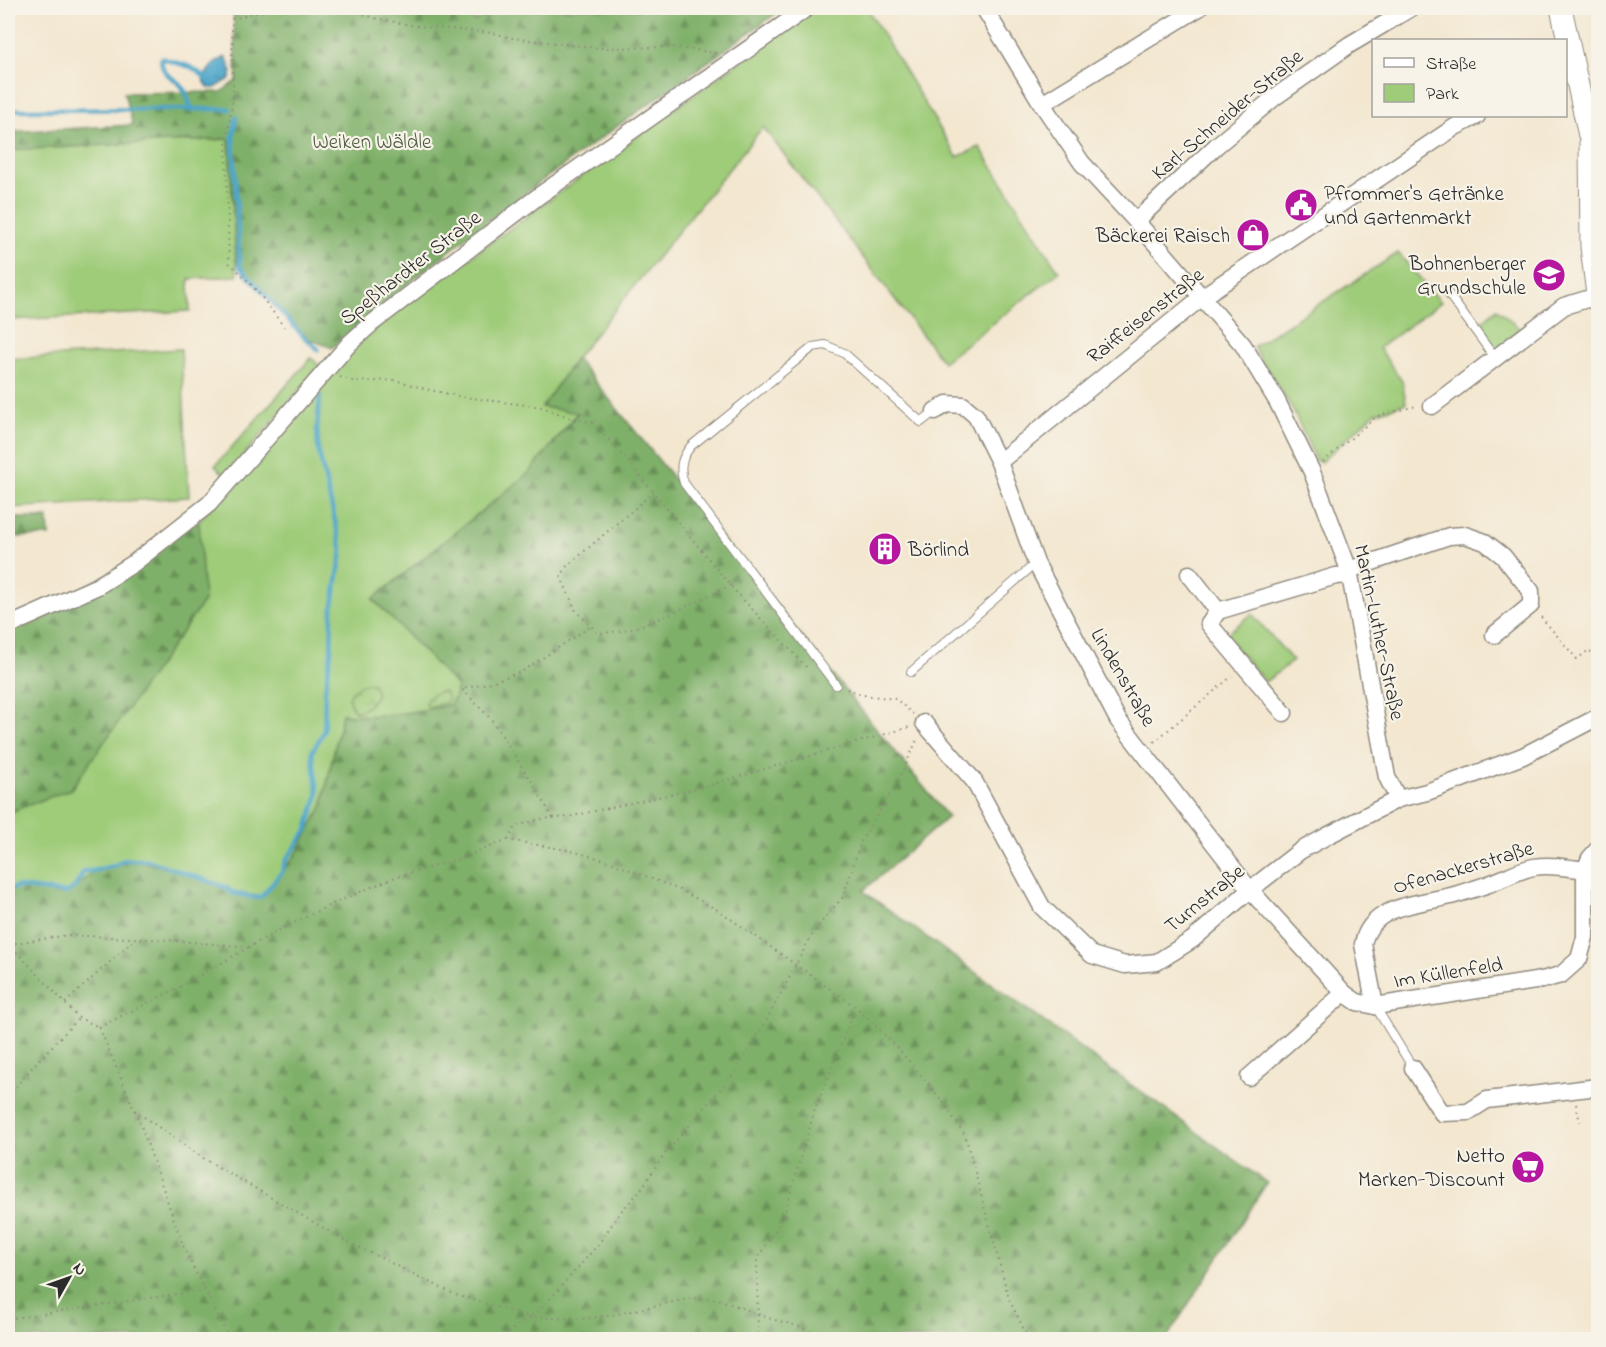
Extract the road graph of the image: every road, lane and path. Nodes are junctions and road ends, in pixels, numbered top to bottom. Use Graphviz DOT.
graph roads {
  1 [pos="274,8"];
  2 [pos="347,8"];
  3 [pos="807,8"];
  4 [pos="984,8"];
  5 [pos="1199,8"];
  6 [pos="1411,8"];
  7 [pos="1561,8"];
  8 [pos="1566,39"];
  9 [pos="1567,42"];
  10 [pos="737,57"];
  11 [pos="1571,82"];
  12 [pos="1042,104"];
  13 [pos="1475,117"];
  14 [pos="1594,140"];
  15 [pos="1136,221"];
  16 [pos="1447,292"];
  17 [pos="1202,297"];
  18 [pos="1598,299"];
  19 [pos="284,327"];
  20 [pos="1495,358"];
  21 [pos="324,372"];
  22 [pos="1432,406"];
  23 [pos="935,411"];
  24 [pos="999,462"];
  25 [pos="1312,472"];
  26 [pos="654,492"];
  27 [pos="1036,563"];
  28 [pos="1349,573"];
  29 [pos="1189,574"];
  30 [pos="731,585"];
  31 [pos="1531,605"];
  32 [pos="1218,611"];
  33 [pos="8,626"];
  34 [pos="591,626"];
  35 [pos="1494,635"];
  36 [pos="1599,659"];
  37 [pos="1244,667"];
  38 [pos="911,672"];
  39 [pos="836,685"];
  40 [pos="1284,713"];
  41 [pos="1599,717"];
  42 [pos="924,723"];
  43 [pos="1142,752"];
  44 [pos="1398,799"];
  45 [pos="553,819"];
  46 [pos="508,840"];
  47 [pos="1599,849"];
  48 [pos="1585,870"];
  49 [pos="1250,890"];
  50 [pos="136,938"];
  51 [pos="8,943"];
  52 [pos="250,947"];
  53 [pos="795,965"];
  54 [pos="1344,993"];
  55 [pos="65,1004"];
  56 [pos="1376,1006"];
  57 [pos="856,1007"];
  58 [pos="79,1018"];
  59 [pos="99,1027"];
  60 [pos="1413,1068"];
  61 [pos="1249,1077"];
  62 [pos="1599,1087"];
  63 [pos="8,1096"];
  64 [pos="134,1110"];
  65 [pos="205,1290"];
  66 [pos="757,1314"];
  67 [pos="529,1317"];
  68 [pos="8,1319"];
  69 [pos="230,1340"];
  70 [pos="498,1340"];
  71 [pos="552,1340"];
  72 [pos="758,1340"];
  73 [pos="827,1340"];
  74 [pos="1029,1340"];
  1 -- 19 [label="path"];
  2 -- 10 [label="path"];
  3 -- 10 [label="street, Speßhardter Straße"];
  4 -- 12 [label="street, Martin-Luther-Straße"];
  5 -- 12 [label="street"];
  6 -- 15 [label="street, Karl-Schneider-Straße"];
  7 -- 8 [label="street"];
  9 -- 11 [label="street"];
  10 -- 21 [label="street, Speßhardter Straße"];
  11 -- 14 [label="street"];
  12 -- 15 [label="street, Martin-Luther-Straße"];
  13 -- 17 [label="street, Raiffeisenstraße"];
  14 -- 18 [label="street"];
  15 -- 17 [label="street, Martin-Luther-Straße"];
  16 -- 20 [label="lane"];
  17 -- 24 [label="street, Raiffeisenstraße"];
  17 -- 25 [label="street, Martin-Luther-Straße"];
  18 -- 20 [label="street"];
  20 -- 22 [label="street"];
  21 -- 26 [label="path"];
  21 -- 33 [label="street, Speßhardter Straße"];
  22 -- 25 [label="path"];
  23 -- 24 [label="street, Lindenstraße"];
  23 -- 39 [label="lane"];
  24 -- 27 [label="street, Lindenstraße"];
  25 -- 28 [label="street, Martin-Luther-Straße"];
  26 -- 30 [label="path"];
  26 -- 34 [label="path"];
  27 -- 38 [label="lane"];
  27 -- 43 [label="street, Lindenstraße"];
  28 -- 31 [label="street"];
  28 -- 32 [label="street"];
  28 -- 44 [label="street, Martin-Luther-Straße"];
  29 -- 32 [label="street"];
  30 -- 34 [label="path"];
  30 -- 39 [label="path"];
  31 -- 35 [label="street"];
  31 -- 36 [label="path"];
  32 -- 37 [label="street"];
  34 -- 45 [label="path"];
  37 -- 40 [label="street"];
  37 -- 43 [label="path"];
  39 -- 42 [label="path"];
  41 -- 44 [label="street, Turnstraße"];
  42 -- 45 [label="path"];
  42 -- 49 [label="street, Turnstraße"];
  42 -- 53 [label="path"];
  43 -- 49 [label="street, Lindenstraße"];
  44 -- 49 [label="street, Turnstraße"];
  45 -- 46 [label="path"];
  46 -- 52 [label="path"];
  46 -- 53 [label="path"];
  47 -- 48 [label="street"];
  48 -- 56 [label="street, Im Küllenfeld"];
  48 -- 56 [label="street, Ofenackerstraße"];
  49 -- 54 [label="street, Im Küllenfeld"];
  50 -- 51 [label="path"];
  50 -- 52 [label="path"];
  50 -- 55 [label="path"];
  51 -- 55 [label="path"];
  52 -- 59 [label="path"];
  53 -- 57 [label="path"];
  53 -- 67 [label="path"];
  54 -- 56 [label="street, Im Küllenfeld"];
  54 -- 61 [label="street"];
  55 -- 58 [label="path"];
  56 -- 60 [label="lane"];
  57 -- 66 [label="path"];
  57 -- 74 [label="path"];
  58 -- 59 [label="path"];
  58 -- 63 [label="path"];
  59 -- 64 [label="path"];
  60 -- 62 [label="street"];
  64 -- 65 [label="path"];
  64 -- 67 [label="path"];
  65 -- 68 [label="path"];
  65 -- 69 [label="path"];
  66 -- 67 [label="path"];
  66 -- 72 [label="path"];
  66 -- 73 [label="path"];
  67 -- 70 [label="path"];
  67 -- 71 [label="path"];
}
